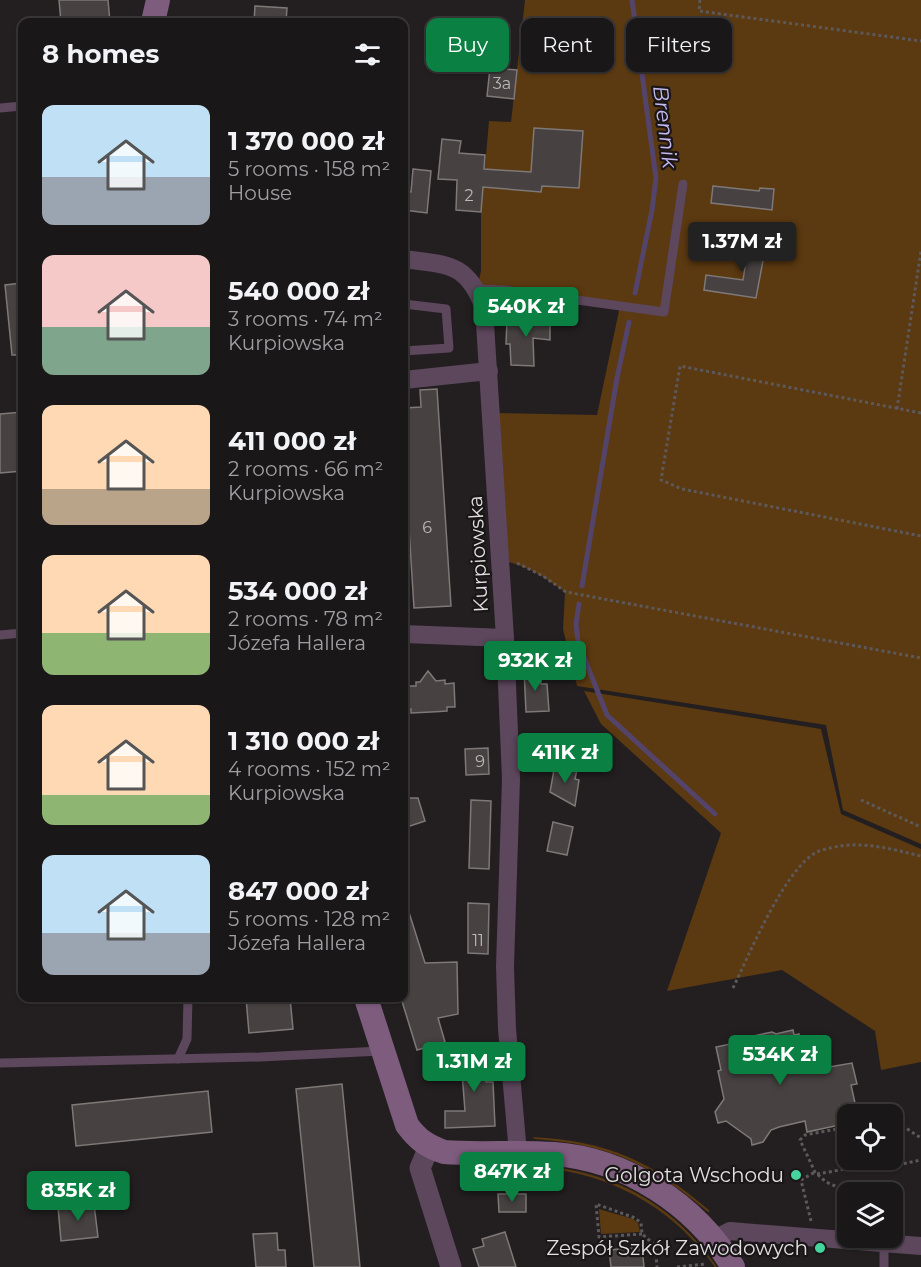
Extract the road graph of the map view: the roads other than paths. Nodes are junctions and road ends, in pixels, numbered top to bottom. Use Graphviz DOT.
graph roads {
  1 [pos="158,0"];
  2 [pos="154,18"];
  3 [pos="18,106"];
  4 [pos="0,108"];
  5 [pos="683,184"];
  6 [pos="408,260"];
  7 [pos="477,289"];
  8 [pos="408,304"];
  9 [pos="408,351"];
  10 [pos="489,371"];
  11 [pos="408,380"];
  12 [pos="18,633"];
  13 [pos="408,634"];
  14 [pos="0,635"];
  15 [pos="506,638"];
  16 [pos="188,1002"];
  17 [pos="367,1002"];
  18 [pos="383,1051"];
  19 [pos="178,1059"];
  20 [pos="0,1063"];
  21 [pos="429,1147"];
  22 [pos="518,1153"];
  23 [pos="713,1240"];
  24 [pos="837,1240"];
  25 [pos="903,1245"];
  26 [pos="921,1246"];
  27 [pos="884,1248"];
  28 [pos="722,1266"];
  29 [pos="451,1267"];
  30 [pos="884,1267"];
  1 -- 2 [label="main road"];
  3 -- 4 [label="lane"];
  5 -- 7 [label="lane"];
  6 -- 7 [label="street"];
  7 -- 10 [label="street, Kurpiowska"];
  8 -- 9 [label="lane"];
  10 -- 11 [label="street"];
  10 -- 15 [label="street, Kurpiowska"];
  12 -- 14 [label="lane"];
  13 -- 15 [label="street"];
  15 -- 22 [label="street, Kurpiowska"];
  16 -- 19 [label="lane"];
  17 -- 18 [label="main road"];
  18 -- 19 [label="lane"];
  18 -- 21 [label="main road"];
  19 -- 20 [label="lane"];
  21 -- 22 [label="main road"];
  21 -- 29 [label="street"];
  22 -- 23 [label="main road"];
  23 -- 24 [label="street"];
  23 -- 28 [label="main road"];
  25 -- 26 [label="street"];
  27 -- 30 [label="lane"];
}
